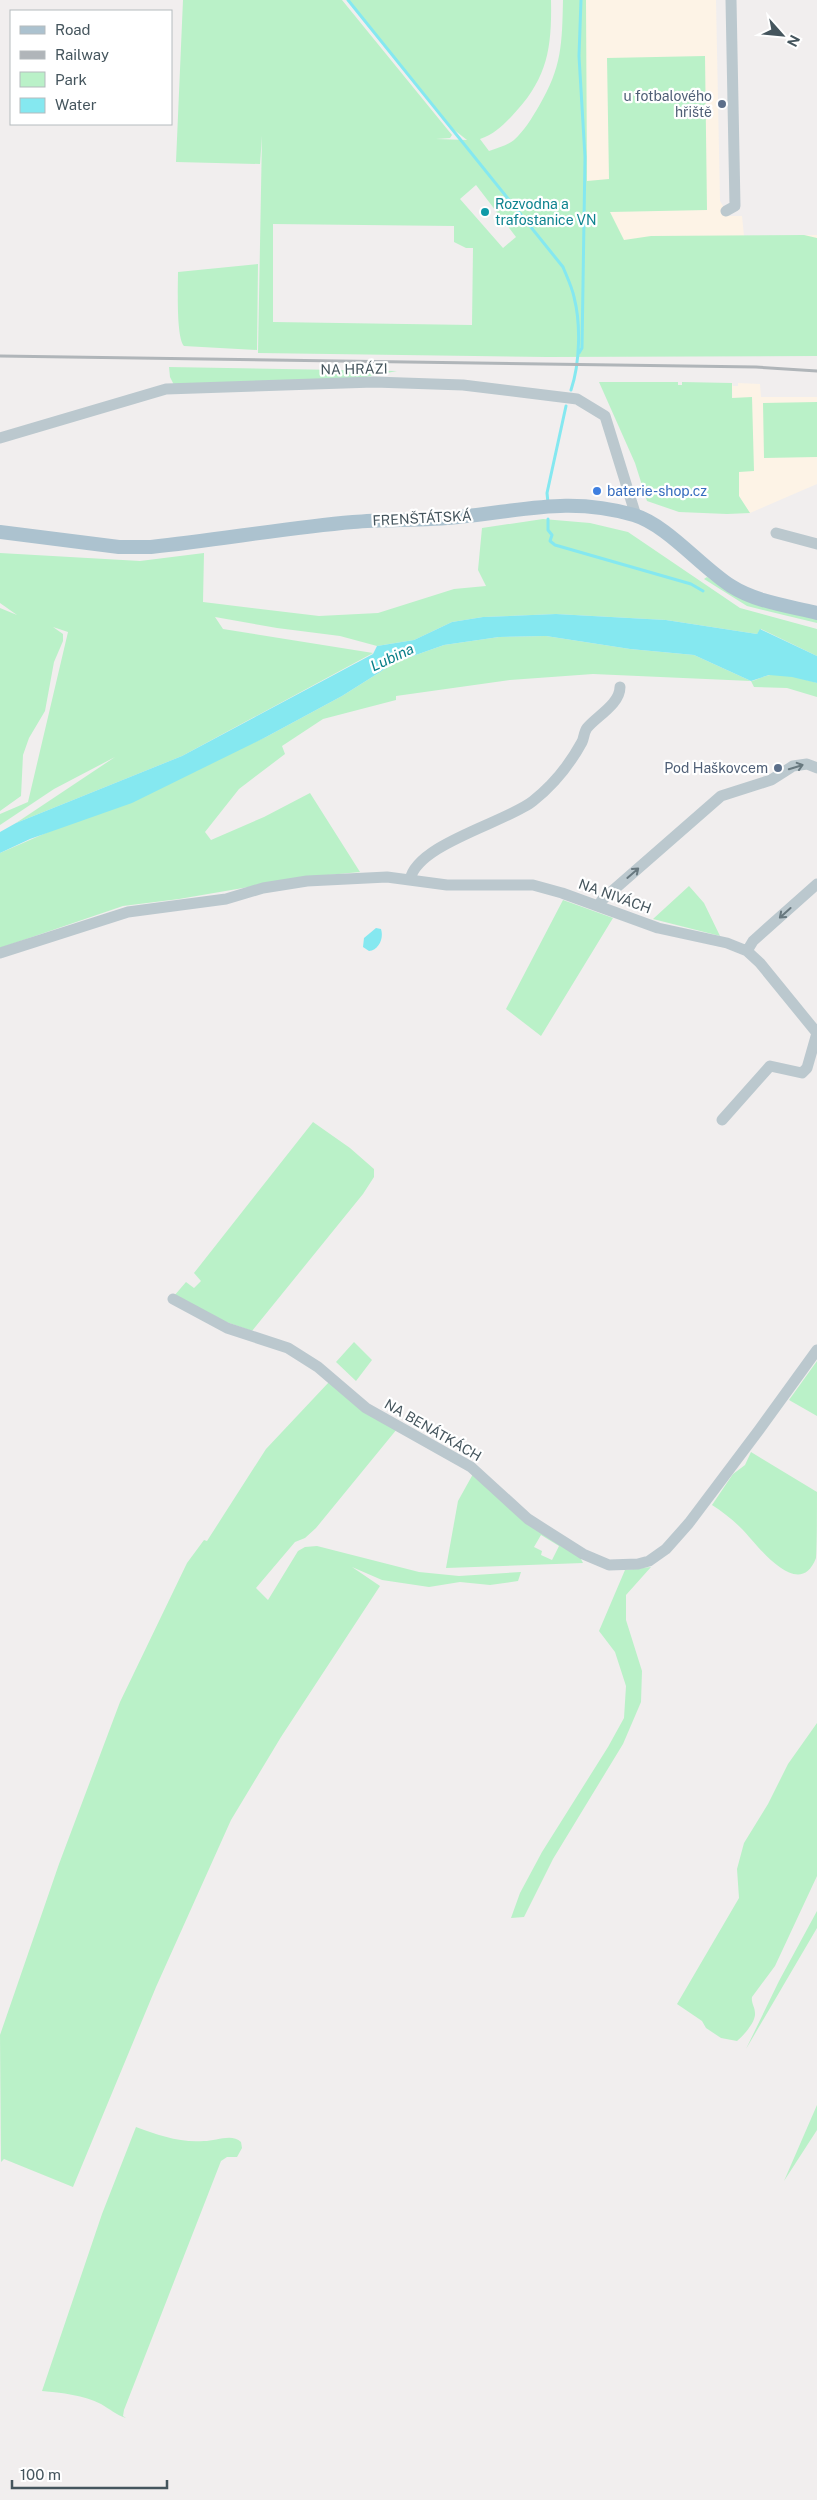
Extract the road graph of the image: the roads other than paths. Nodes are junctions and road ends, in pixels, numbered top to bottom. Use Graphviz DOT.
graph roads {
  1 [pos="731,0"];
  2 [pos="726,211"];
  3 [pos="0,438"];
  4 [pos="636,516"];
  5 [pos="0,532"];
  6 [pos="776,533"];
  7 [pos="817,544"];
  8 [pos="817,613"];
  9 [pos="620,687"];
  10 [pos="817,768"];
  11 [pos="410,880"];
  12 [pos="817,884"];
  13 [pos="598,906"];
  14 [pos="747,951"];
  15 [pos="0,953"];
  16 [pos="817,1033"];
  17 [pos="722,1120"];
  18 [pos="173,1299"];
  19 [pos="817,1350"];
  1 -- 2 [label="street"];
  3 -- 4 [label="street, NA HRÁZI"];
  4 -- 5 [label="main road, FRENŠTÁTSKÁ"];
  4 -- 8 [label="main road, FRENŠTÁTSKÁ"];
  6 -- 7 [label="street"];
  9 -- 11 [label="street"];
  13 -- 10 [label="street, one-way"];
  11 -- 13 [label="street, NA NIVÁCH"];
  11 -- 15 [label="street, NA NIVÁCH"];
  12 -- 14 [label="street, one-way"];
  13 -- 14 [label="street, NA NIVÁCH"];
  14 -- 16 [label="street, NA NIVÁCH"];
  16 -- 17 [label="street"];
  18 -- 19 [label="street, NA BENÁTKÁCH"];
}
